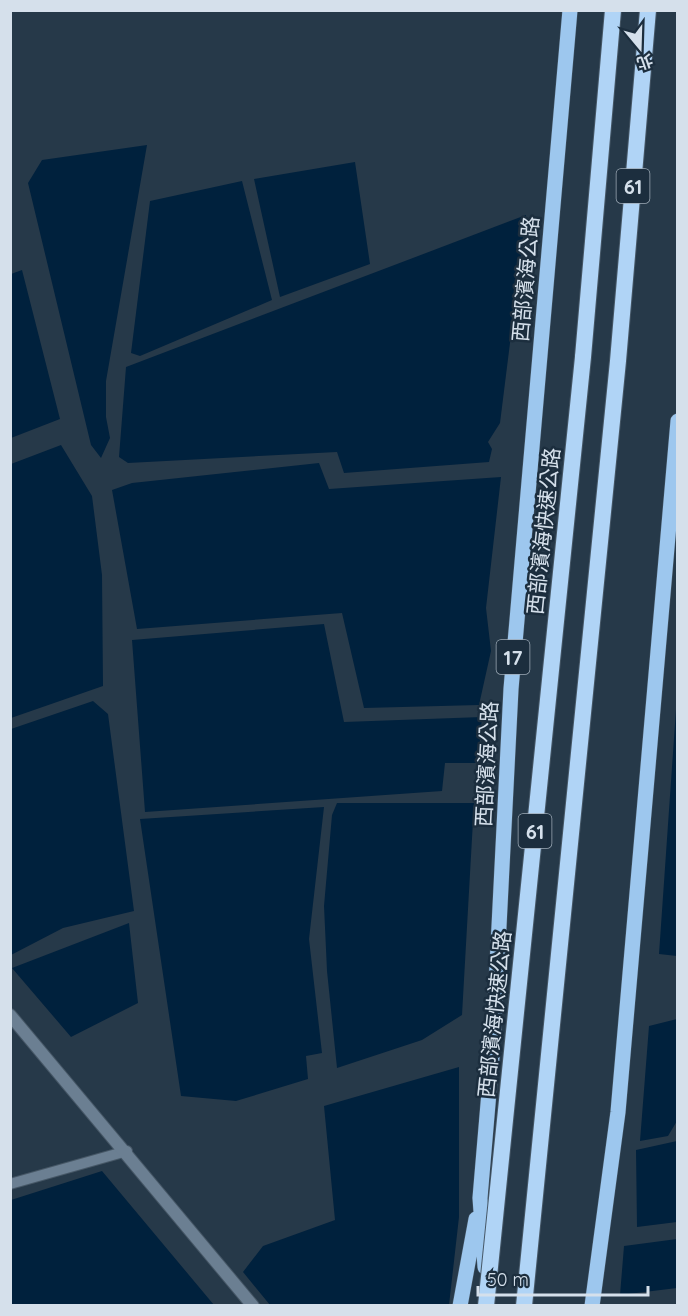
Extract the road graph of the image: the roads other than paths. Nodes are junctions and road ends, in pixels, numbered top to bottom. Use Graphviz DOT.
graph roads {
  1 [pos="570,10"];
  2 [pos="613,10"];
  3 [pos="648,10"];
  4 [pos="678,421"];
  5 [pos="10,1015"];
  6 [pos="127,1151"];
  7 [pos="10,1184"];
  8 [pos="480,1198"];
  9 [pos="253,1305"];
  10 [pos="460,1305"];
  11 [pos="487,1305"];
  12 [pos="524,1305"];
  13 [pos="592,1305"];
  1 -- 8 [label="main road, 西部濱海公路 / 17"];
  2 -- 11 [label="highway, 西部濱海快速公路 / 61, bridge"];
  3 -- 12 [label="highway, 61"];
  4 -- 13 [label="main road"];
  5 -- 6 [label="street"];
  6 -- 7 [label="lane"];
  6 -- 9 [label="street"];
  8 -- 10 [label="main road"];
  8 -- 11 [label="main road, 西部濱海公路 / 17"];
}
